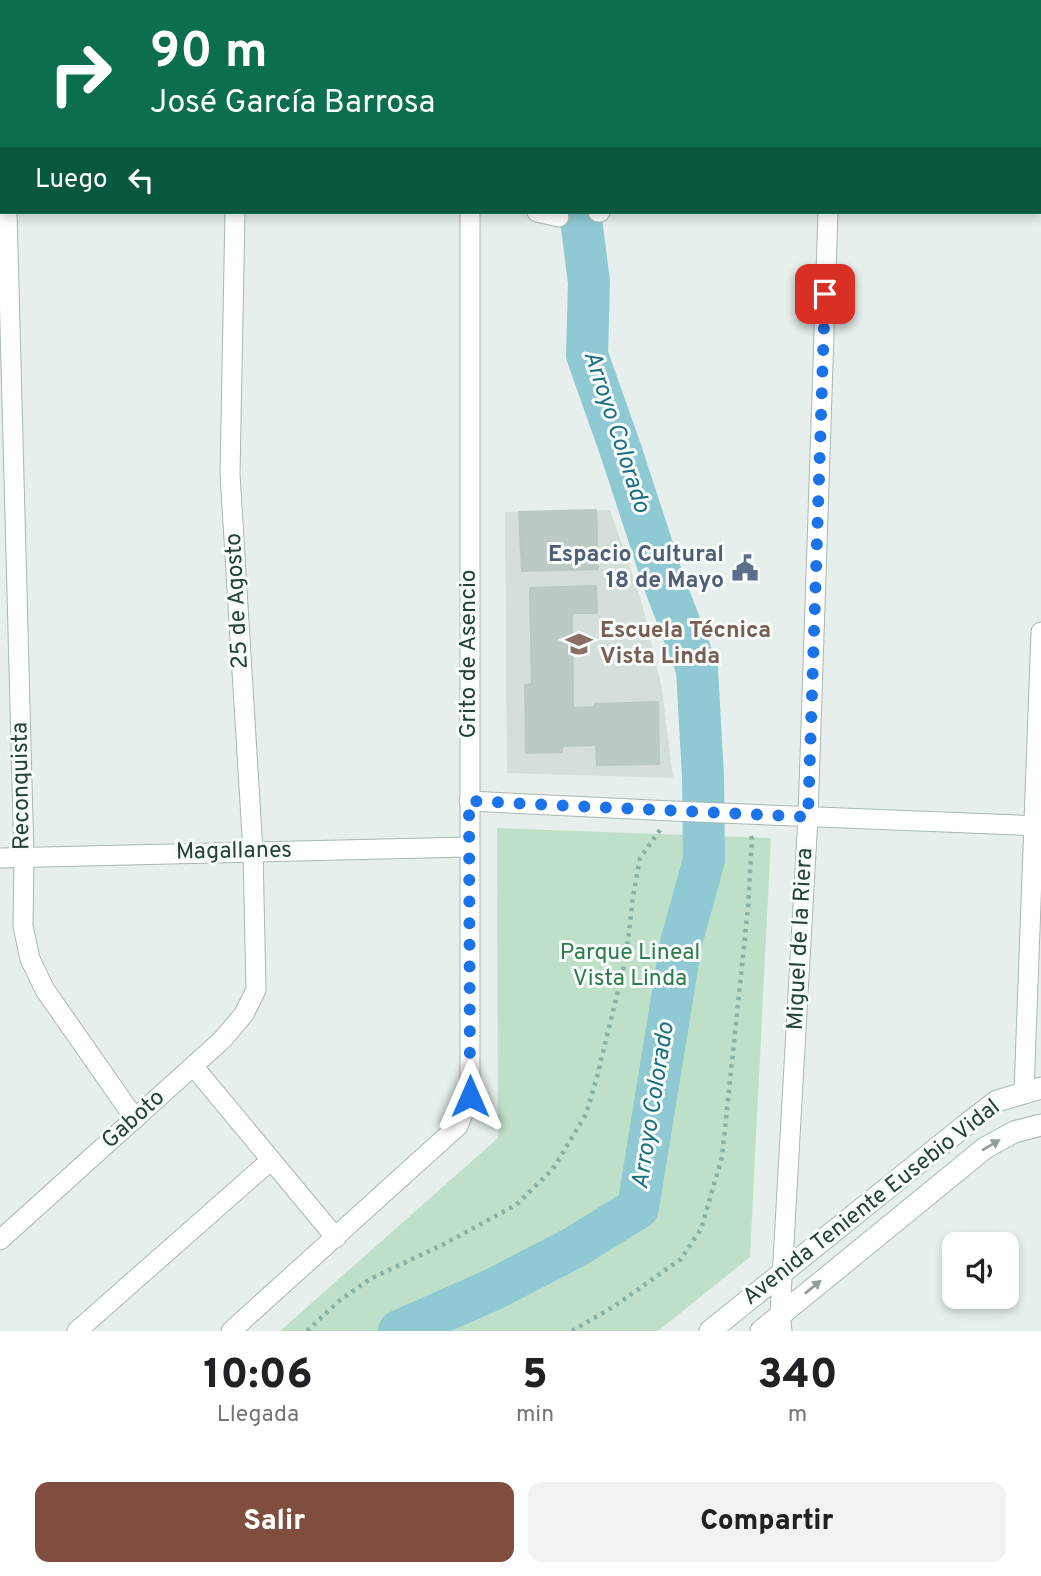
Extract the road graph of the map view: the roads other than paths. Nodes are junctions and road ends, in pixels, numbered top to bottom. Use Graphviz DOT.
graph roads {
  1 [pos="7,214"];
  2 [pos="235,214"];
  3 [pos="470,214"];
  4 [pos="546,214"];
  5 [pos="828,214"];
  6 [pos="559,217"];
  7 [pos="1041,632"];
  8 [pos="469,801"];
  9 [pos="808,817"];
  10 [pos="1037,825"];
  11 [pos="469,847"];
  12 [pos="253,852"];
  13 [pos="0,858"];
  14 [pos="24,858"];
  15 [pos="256,990"];
  16 [pos="194,1067"];
  17 [pos="1033,1090"];
  18 [pos="135,1119"];
  19 [pos="1041,1125"];
  20 [pos="271,1160"];
  21 [pos="336,1238"];
  22 [pos="0,1240"];
  23 [pos="784,1270"];
  24 [pos="781,1323"];
  25 [pos="77,1331"];
  26 [pos="232,1331"];
  27 [pos="710,1331"];
  28 [pos="761,1331"];
  1 -- 14 [label="street, Reconquista"];
  2 -- 12 [label="street, 25 de Agosto"];
  3 -- 8 [label="street, Grito de Asencio"];
  4 -- 6 [label="street"];
  5 -- 9 [label="street, Miguel de la Riera"];
  7 -- 10 [label="street"];
  8 -- 9 [label="street"];
  8 -- 11 [label="street, Grito de Asencio"];
  9 -- 10 [label="street"];
  9 -- 23 [label="street, Miguel de la Riera"];
  10 -- 17 [label="street"];
  11 -- 12 [label="street, Magallanes"];
  11 -- 21 [label="street, Grito de Asencio"];
  12 -- 14 [label="street, Magallanes"];
  12 -- 15 [label="street, 25 de Agosto"];
  13 -- 14 [label="street, Magallanes"];
  14 -- 18 [label="street, Reconquista"];
  15 -- 16 [label="street, Gaboto"];
  16 -- 18 [label="street, Gaboto"];
  16 -- 20 [label="street"];
  17 -- 23 [label="street, Avenida Teniente Eusebio Vidal"];
  18 -- 22 [label="street, Gaboto"];
  24 -- 19 [label="street, Avenida Teniente Eusebio Vidal, one-way"];
  20 -- 21 [label="street"];
  20 -- 25 [label="street"];
  21 -- 26 [label="street"];
  23 -- 24 [label="street, Miguel de la Riera"];
  23 -- 27 [label="street, Avenida Teniente Eusebio Vidal"];
  24 -- 28 [label="street, Avenida Teniente Eusebio Vidal"];
}
